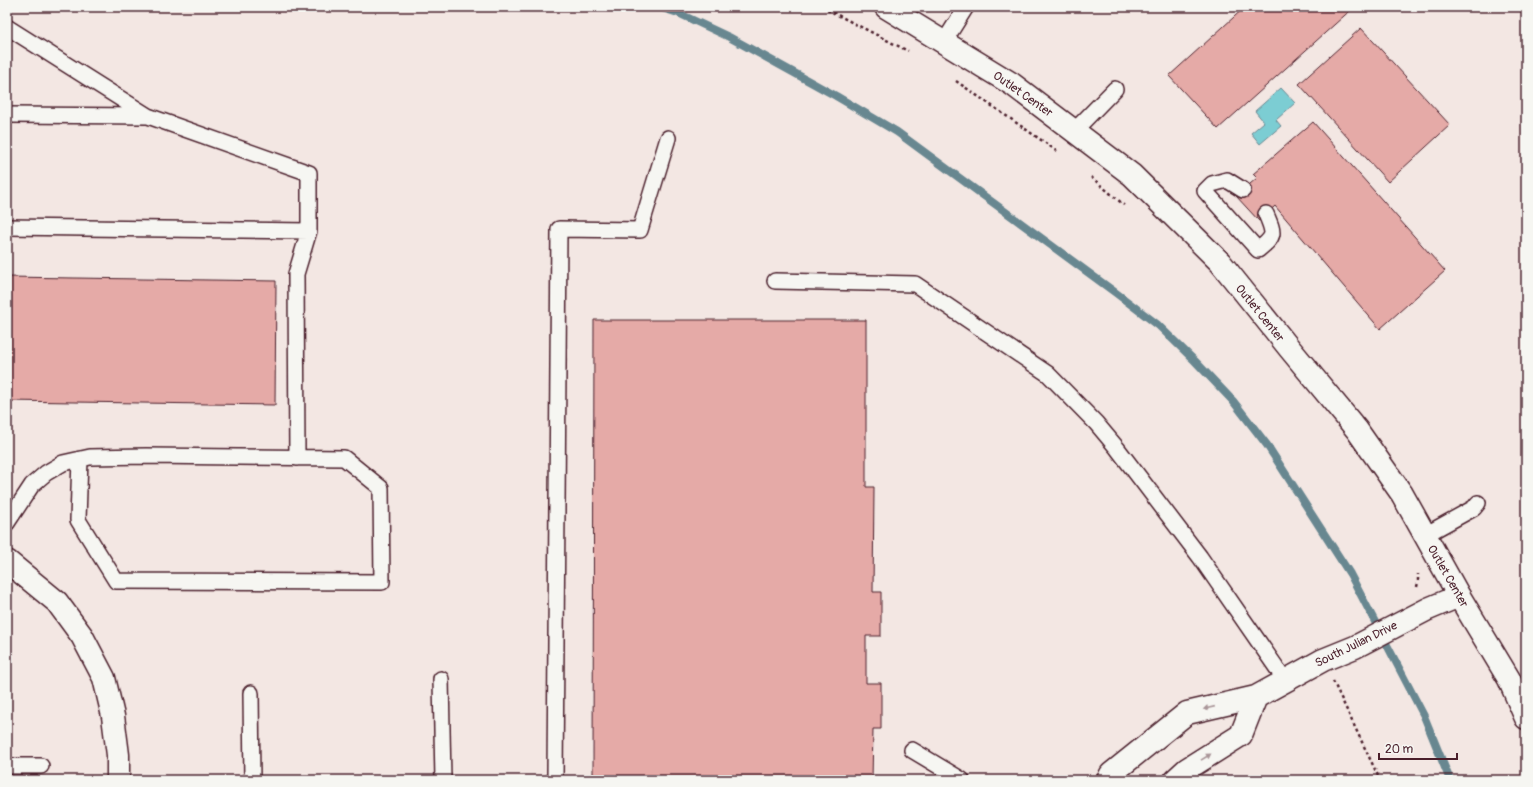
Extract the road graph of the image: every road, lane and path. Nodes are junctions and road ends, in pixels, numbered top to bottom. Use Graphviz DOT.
graph roads {
  1 [pos="822,7"];
  2 [pos="886,7"];
  3 [pos="966,7"];
  4 [pos="7,27"];
  5 [pos="944,42"];
  6 [pos="911,53"];
  7 [pos="952,78"];
  8 [pos="1115,89"];
  9 [pos="7,115"];
  10 [pos="148,116"];
  11 [pos="1074,131"];
  12 [pos="668,138"];
  13 [pos="1062,155"];
  14 [pos="1087,174"];
  15 [pos="1243,190"];
  16 [pos="1128,208"];
  17 [pos="1266,214"];
  18 [pos="7,228"];
  19 [pos="309,231"];
  20 [pos="775,281"];
  21 [pos="297,458"];
  22 [pos="80,459"];
  23 [pos="1478,503"];
  24 [pos="7,523"];
  25 [pos="1425,535"];
  26 [pos="7,561"];
  27 [pos="1417,569"];
  28 [pos="1416,588"];
  29 [pos="1459,596"];
  30 [pos="1323,660"];
  31 [pos="442,679"];
  32 [pos="1285,680"];
  33 [pos="251,693"];
  34 [pos="1256,697"];
  35 [pos="1526,718"];
  36 [pos="912,750"];
  37 [pos="7,766"];
  38 [pos="41,766"];
  39 [pos="118,780"];
  40 [pos="252,780"];
  41 [pos="443,780"];
  42 [pos="555,780"];
  43 [pos="962,780"];
  44 [pos="1108,780"];
  45 [pos="1175,780"];
  46 [pos="1380,780"];
  1 -- 6 [label="path"];
  2 -- 5 [label="street, Outlet Center"];
  3 -- 5 [label="lane"];
  4 -- 10 [label="lane"];
  5 -- 11 [label="street, Outlet Center"];
  7 -- 13 [label="path"];
  8 -- 11 [label="lane"];
  9 -- 10 [label="lane"];
  10 -- 19 [label="lane"];
  11 -- 25 [label="street, Outlet Center"];
  12 -- 42 [label="lane"];
  14 -- 16 [label="path"];
  15 -- 17 [label="lane"];
  18 -- 19 [label="lane"];
  19 -- 21 [label="lane"];
  20 -- 32 [label="lane"];
  21 -- 22 [label="lane"];
  21 -- 22 [label="lane"];
  22 -- 24 [label="lane"];
  23 -- 25 [label="lane"];
  25 -- 29 [label="street, Outlet Center"];
  26 -- 39 [label="street"];
  27 -- 28 [label="path"];
  29 -- 30 [label="street, South Julian Drive"];
  29 -- 35 [label="street, Outlet Center"];
  30 -- 32 [label="street, South Julian Drive"];
  30 -- 46 [label="path"];
  31 -- 41 [label="lane"];
  32 -- 34 [label="street, South Julian Drive"];
  33 -- 40 [label="lane"];
  34 -- 44 [label="street, South Julian Drive, one-way"];
  45 -- 34 [label="street, one-way"];
  36 -- 43 [label="lane"];
  37 -- 38 [label="lane"];
}
